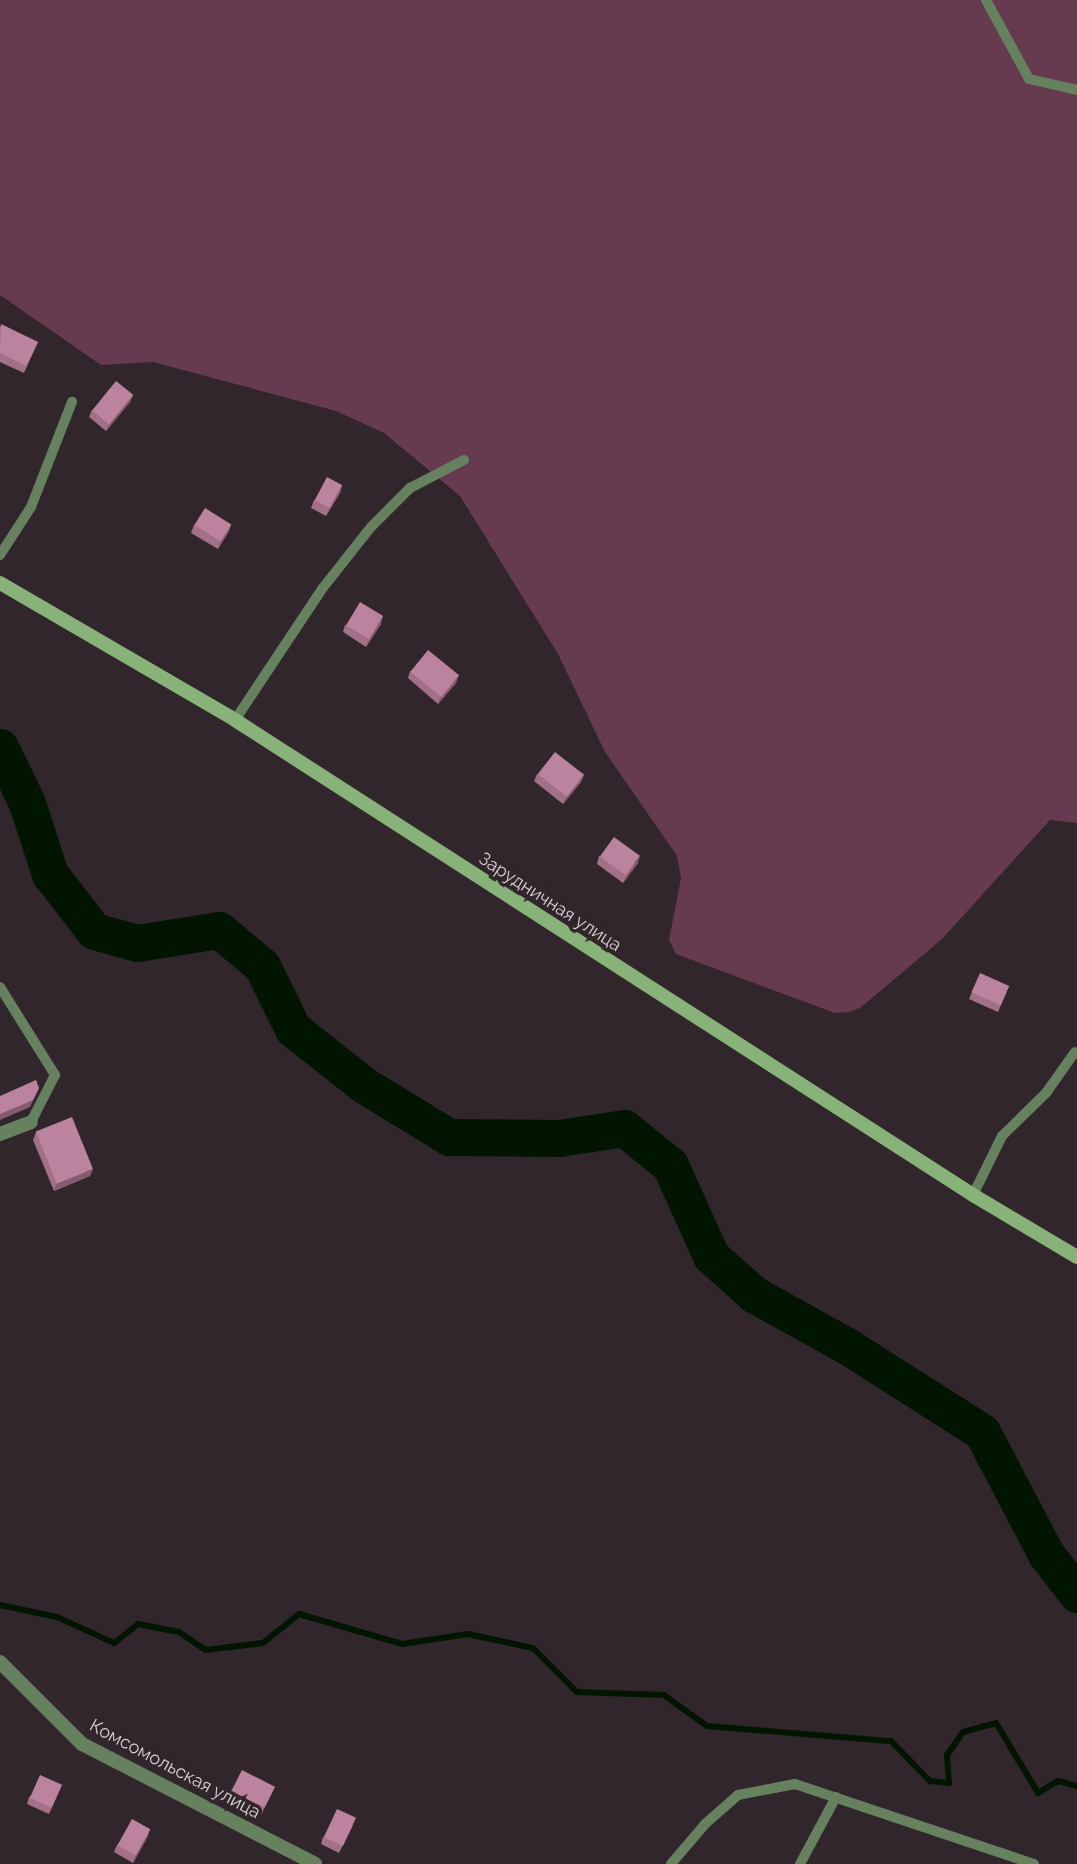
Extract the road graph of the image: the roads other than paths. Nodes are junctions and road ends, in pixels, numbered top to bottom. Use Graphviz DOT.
graph roads {
  1 [pos="986,0"];
  2 [pos="1077,90"];
  3 [pos="72,402"];
  4 [pos="464,460"];
  5 [pos="0,555"];
  6 [pos="0,583"];
  7 [pos="235,720"];
  8 [pos="0,986"];
  9 [pos="1076,1052"];
  10 [pos="31,1122"];
  11 [pos="0,1134"];
  12 [pos="973,1195"];
  13 [pos="1077,1257"];
  14 [pos="0,1662"];
  15 [pos="836,1797"];
  16 [pos="992,1852"];
  17 [pos="315,1864"];
  18 [pos="671,1864"];
  19 [pos="800,1864"];
  20 [pos="986,1864"];
  21 [pos="1034,1864"];
  1 -- 2 [label="lane"];
  3 -- 5 [label="lane"];
  4 -- 7 [label="lane"];
  6 -- 7 [label="street, Зарудничная улица"];
  7 -- 12 [label="street, Зарудничная улица"];
  8 -- 10 [label="lane"];
  9 -- 12 [label="lane"];
  10 -- 11 [label="street"];
  12 -- 13 [label="street, Зарудничная улица"];
  14 -- 17 [label="street, Комсомольская улица"];
  15 -- 16 [label="lane"];
  15 -- 18 [label="lane"];
  15 -- 19 [label="lane"];
  16 -- 20 [label="lane"];
  16 -- 21 [label="lane"];
}
